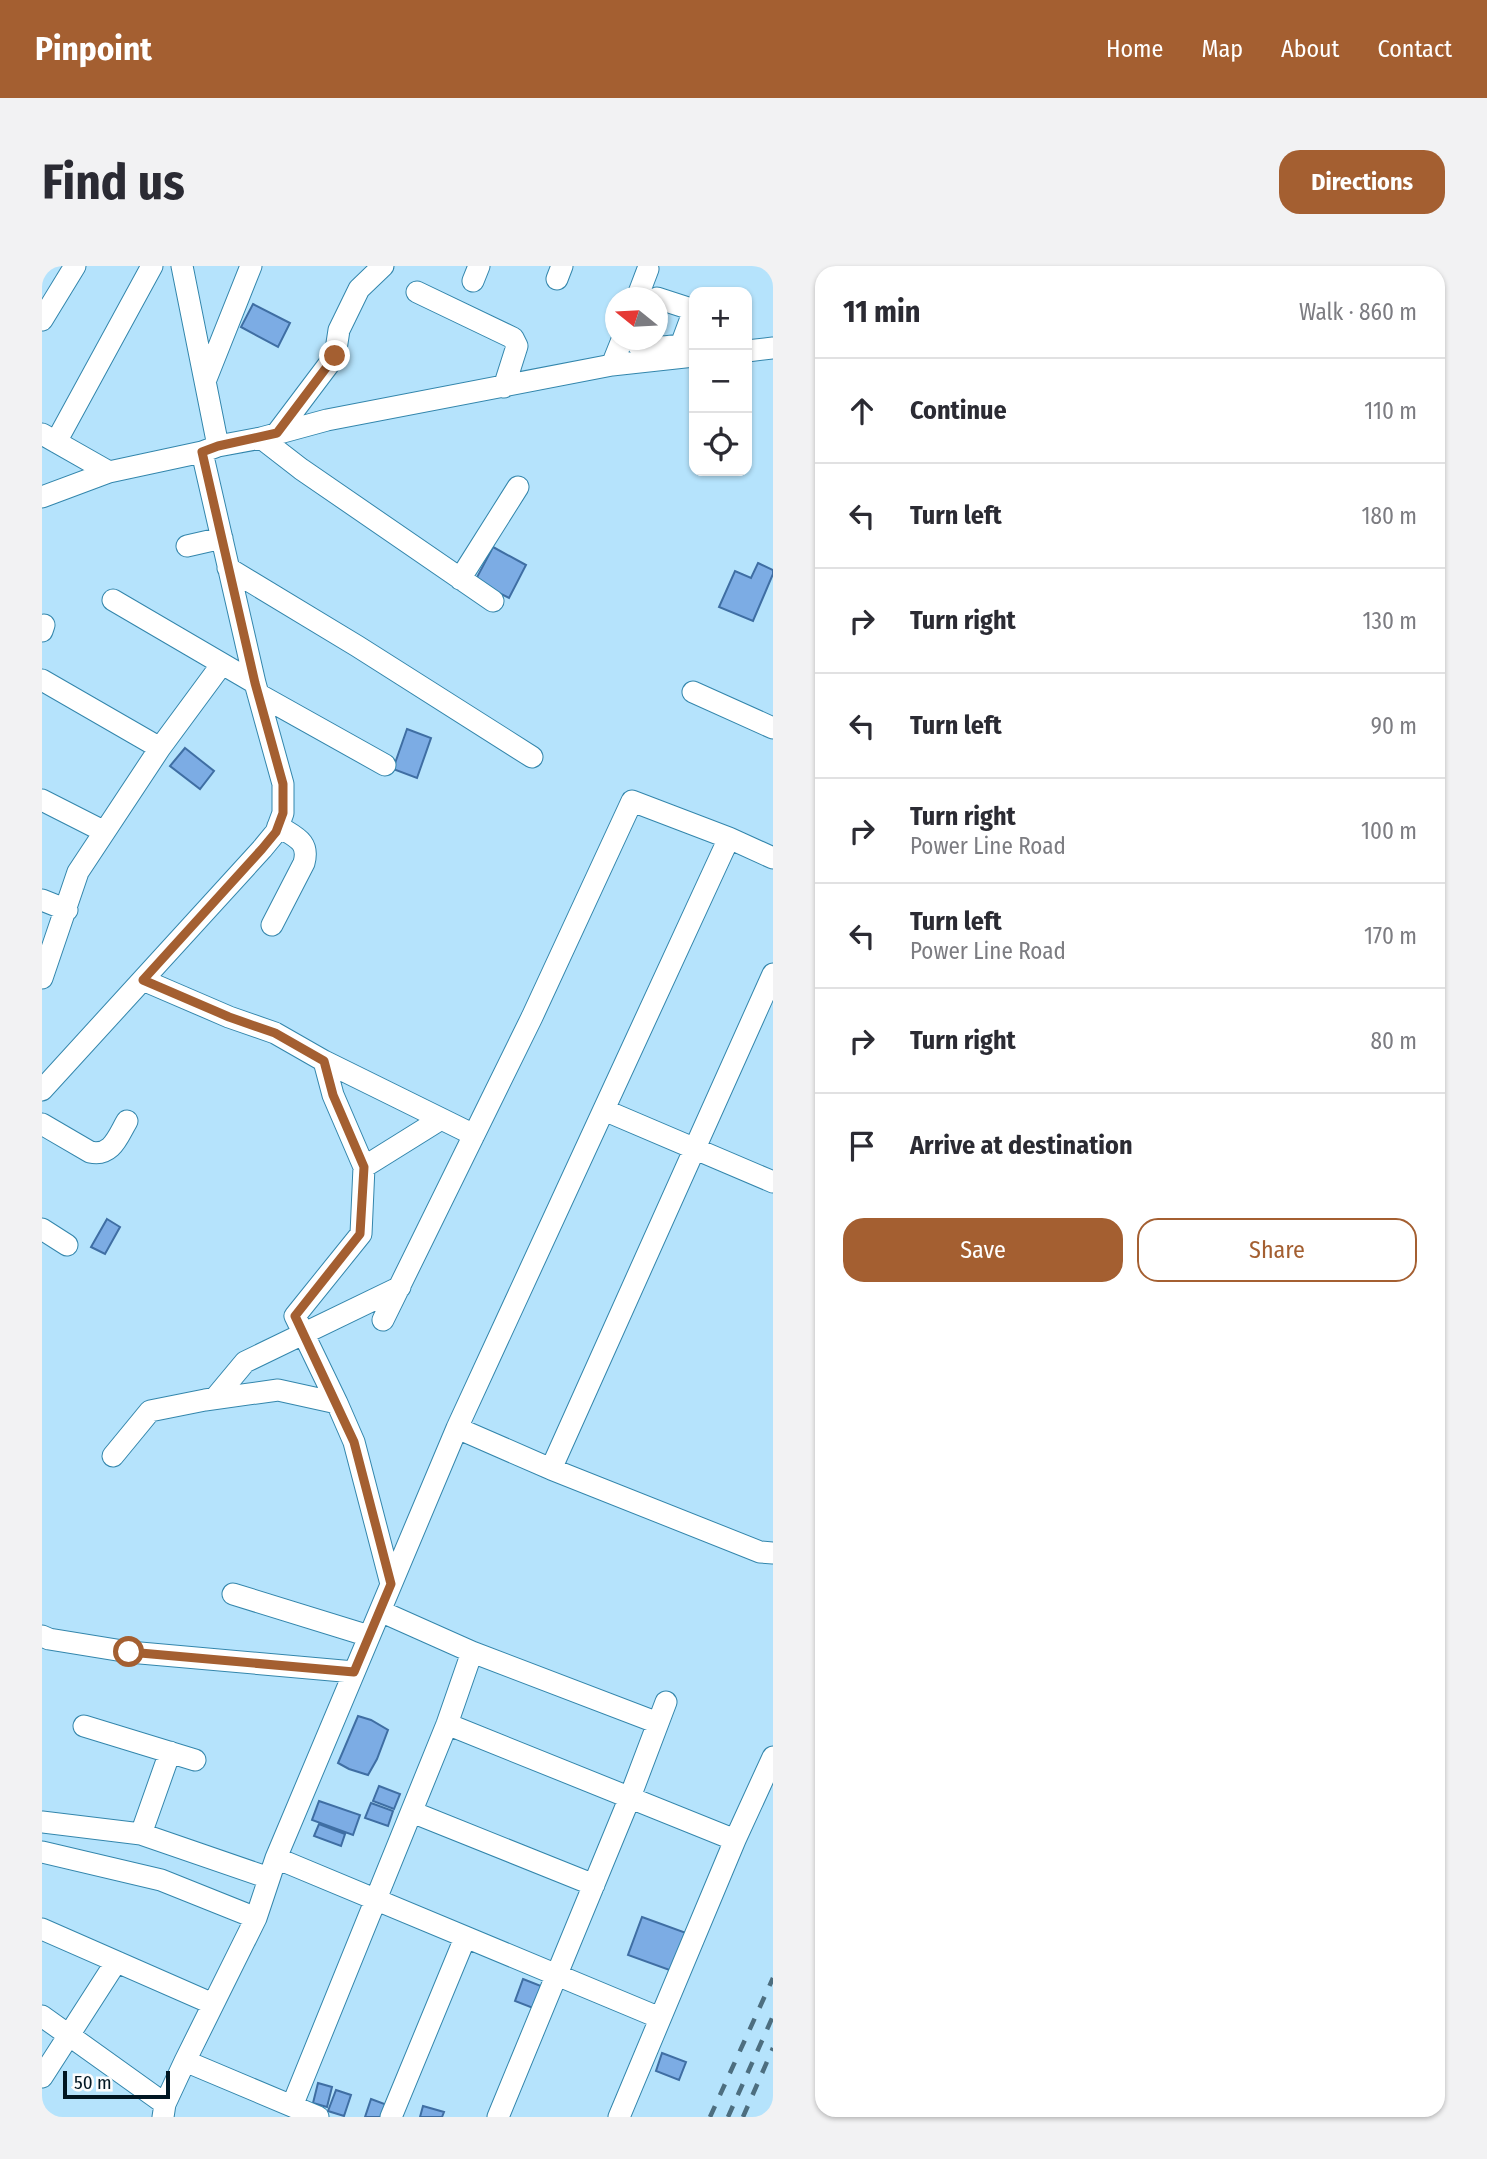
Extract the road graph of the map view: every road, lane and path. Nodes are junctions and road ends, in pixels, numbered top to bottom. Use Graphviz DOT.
graph roads {
  1 [pos="75,266"];
  2 [pos="152,266"];
  3 [pos="182,266"];
  4 [pos="251,266"];
  5 [pos="383,266"];
  6 [pos="648,269"];
  7 [pos="641,287"];
  8 [pos="417,292"];
  9 [pos="668,302"];
  10 [pos="42,320"];
  11 [pos="773,348"];
  12 [pos="628,350"];
  13 [pos="752,350"];
  14 [pos="661,353"];
  15 [pos="689,356"];
  16 [pos="206,379"];
  17 [pos="504,387"];
  18 [pos="269,436"];
  19 [pos="49,438"];
  20 [pos="210,449"];
  21 [pos="109,472"];
  22 [pos="518,487"];
  23 [pos="42,497"];
  24 [pos="222,538"];
  25 [pos="187,546"];
  26 [pos="228,568"];
  27 [pos="460,579"];
  28 [pos="113,600"];
  29 [pos="493,601"];
  30 [pos="222,664"];
  31 [pos="42,680"];
  32 [pos="257,689"];
  33 [pos="693,692"];
  34 [pos="773,728"];
  35 [pos="160,748"];
  36 [pos="532,757"];
  37 [pos="385,765"];
  38 [pos="42,800"];
  39 [pos="278,826"];
  40 [pos="103,831"];
  41 [pos="729,838"];
  42 [pos="773,858"];
  43 [pos="42,900"];
  44 [pos="67,910"];
  45 [pos="272,925"];
  46 [pos="773,974"];
  47 [pos="42,978"];
  48 [pos="143,980"];
  49 [pos="324,1061"];
  50 [pos="42,1090"];
  51 [pos="604,1110"];
  52 [pos="441,1119"];
  53 [pos="127,1121"];
  54 [pos="42,1124"];
  55 [pos="474,1135"];
  56 [pos="695,1149"];
  57 [pos="364,1167"];
  58 [pos="773,1182"];
  59 [pos="42,1229"];
  60 [pos="67,1245"];
  61 [pos="400,1287"];
  62 [pos="383,1320"];
  63 [pos="302,1332"];
  64 [pos="215,1398"];
  65 [pos="337,1403"];
  66 [pos="457,1428"];
  67 [pos="113,1456"];
  68 [pos="551,1469"];
  69 [pos="773,1553"];
  70 [pos="391,1584"];
  71 [pos="233,1594"];
  72 [pos="380,1611"];
  73 [pos="42,1636"];
  74 [pos="369,1636"];
  75 [pos="472,1652"];
  76 [pos="354,1672"];
  77 [pos="666,1702"];
  78 [pos="658,1723"];
  79 [pos="447,1724"];
  80 [pos="84,1726"];
  81 [pos="170,1752"];
  82 [pos="773,1757"];
  83 [pos="195,1760"];
  84 [pos="630,1797"];
  85 [pos="412,1812"];
  86 [pos="42,1822"];
  87 [pos="141,1833"];
  88 [pos="735,1840"];
  89 [pos="42,1852"];
  90 [pos="273,1868"];
  91 [pos="594,1885"];
  92 [pos="375,1901"];
  93 [pos="256,1918"];
  94 [pos="42,1930"];
  95 [pos="465,1938"];
  96 [pos="116,1962"];
  97 [pos="558,1976"];
  98 [pos="213,2004"];
  99 [pos="42,2017"];
  100 [pos="660,2018"];
  101 [pos="69,2035"];
  102 [pos="185,2061"];
  103 [pos="42,2076"];
  104 [pos="292,2106"];
  105 [pos="164,2110"];
  106 [pos="318,2117"];
  107 [pos="391,2117"];
  108 [pos="498,2117"];
  109 [pos="619,2117"];
  1 -- 10 [label="street"];
  2 -- 19 [label="street"];
  3 -- 16 [label="street"];
  4 -- 16 [label="street"];
  5 -- 18 [label="street"];
  6 -- 7 [label="street"];
  8 -- 17 [label="street"];
  9 -- 14 [label="street"];
  11 -- 13 [label="street"];
  12 -- 14 [label="street"];
  12 -- 17 [label="street"];
  14 -- 15 [label="street"];
  16 -- 20 [label="street"];
  17 -- 18 [label="street"];
  18 -- 20 [label="street"];
  18 -- 27 [label="street"];
  19 -- 21 [label="street"];
  20 -- 21 [label="street"];
  20 -- 24 [label="street"];
  21 -- 23 [label="street"];
  22 -- 27 [label="street"];
  24 -- 25 [label="street"];
  24 -- 26 [label="street"];
  26 -- 32 [label="street"];
  26 -- 36 [label="street"];
  27 -- 29 [label="street"];
  28 -- 30 [label="street"];
  30 -- 32 [label="street"];
  30 -- 35 [label="street"];
  31 -- 35 [label="street"];
  32 -- 37 [label="street"];
  32 -- 39 [label="street"];
  33 -- 34 [label="street"];
  35 -- 40 [label="street"];
  38 -- 40 [label="street"];
  39 -- 45 [label="street"];
  39 -- 48 [label="street"];
  40 -- 44 [label="street"];
  41 -- 42 [label="street"];
  41 -- 51 [label="street"];
  41 -- 55 [label="street"];
  43 -- 44 [label="street"];
  44 -- 47 [label="street"];
  46 -- 56 [label="street"];
  48 -- 49 [label="street"];
  48 -- 50 [label="street"];
  49 -- 52 [label="street"];
  49 -- 57 [label="street"];
  51 -- 56 [label="street"];
  51 -- 66 [label="street"];
  52 -- 55 [label="street"];
  52 -- 57 [label="street"];
  53 -- 54 [label="street"];
  55 -- 61 [label="street"];
  56 -- 58 [label="street"];
  56 -- 68 [label="street"];
  57 -- 63 [label="street"];
  59 -- 60 [label="street"];
  61 -- 62 [label="street"];
  61 -- 63 [label="street"];
  63 -- 64 [label="street"];
  63 -- 65 [label="street"];
  64 -- 65 [label="street"];
  64 -- 67 [label="street"];
  65 -- 70 [label="street"];
  66 -- 68 [label="street"];
  66 -- 70 [label="street"];
  68 -- 69 [label="street"];
  70 -- 72 [label="street"];
  71 -- 74 [label="street"];
  72 -- 74 [label="street"];
  72 -- 75 [label="street"];
  73 -- 76 [label="street"];
  74 -- 76 [label="street"];
  75 -- 78 [label="street"];
  75 -- 79 [label="street"];
  76 -- 90 [label="street"];
  77 -- 78 [label="street"];
  78 -- 84 [label="street"];
  79 -- 84 [label="street"];
  79 -- 85 [label="street"];
  80 -- 81 [label="street"];
  81 -- 83 [label="street"];
  81 -- 87 [label="street"];
  82 -- 88 [label="street"];
  84 -- 88 [label="street"];
  84 -- 91 [label="street"];
  85 -- 91 [label="street"];
  85 -- 92 [label="street"];
  86 -- 87 [label="street"];
  87 -- 90 [label="street"];
  88 -- 100 [label="street"];
  89 -- 93 [label="street"];
  90 -- 92 [label="street"];
  90 -- 93 [label="street"];
  91 -- 97 [label="street"];
  92 -- 95 [label="street"];
  92 -- 104 [label="street"];
  93 -- 98 [label="street"];
  94 -- 96 [label="street"];
  95 -- 97 [label="street"];
  95 -- 107 [label="street"];
  96 -- 98 [label="street"];
  96 -- 101 [label="street"];
  97 -- 100 [label="street"];
  97 -- 108 [label="street"];
  98 -- 102 [label="street"];
  99 -- 101 [label="street"];
  100 -- 109 [label="street"];
  101 -- 103 [label="street"];
  101 -- 105 [label="street"];
  102 -- 104 [label="street"];
  102 -- 105 [label="street"];
  104 -- 106 [label="street"];
}
